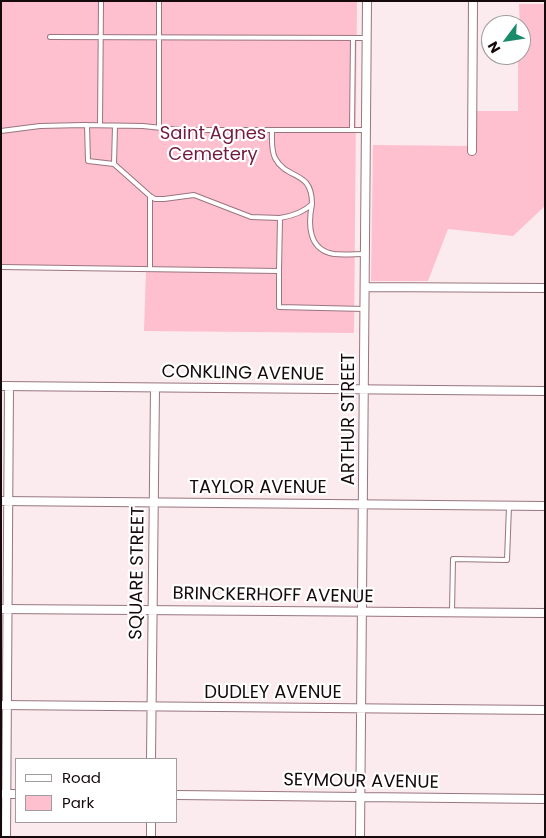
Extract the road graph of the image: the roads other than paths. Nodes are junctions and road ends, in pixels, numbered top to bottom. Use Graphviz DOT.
graph roads {
  1 [pos="102,1"];
  2 [pos="159,1"];
  3 [pos="367,1"];
  4 [pos="473,1"];
  5 [pos="50,37"];
  6 [pos="101,38"];
  7 [pos="159,38"];
  8 [pos="353,38"];
  9 [pos="367,38"];
  10 [pos="87,125"];
  11 [pos="100,126"];
  12 [pos="115,126"];
  13 [pos="159,127"];
  14 [pos="272,130"];
  15 [pos="352,130"];
  16 [pos="367,130"];
  17 [pos="1,131"];
  18 [pos="472,151"];
  19 [pos="114,164"];
  20 [pos="150,196"];
  21 [pos="312,204"];
  22 [pos="280,218"];
  23 [pos="365,254"];
  24 [pos="1,267"];
  25 [pos="150,269"];
  26 [pos="279,271"];
  27 [pos="365,287"];
  28 [pos="545,288"];
  29 [pos="365,309"];
  30 [pos="5,386"];
  31 [pos="155,388"];
  32 [pos="364,390"];
  33 [pos="545,391"];
  34 [pos="5,501"];
  35 [pos="154,502"];
  36 [pos="363,503"];
  37 [pos="509,506"];
  38 [pos="545,506"];
  39 [pos="4,609"];
  40 [pos="152,610"];
  41 [pos="362,612"];
  42 [pos="452,612"];
  43 [pos="545,613"];
  44 [pos="4,705"];
  45 [pos="152,707"];
  46 [pos="362,708"];
  47 [pos="545,710"];
  48 [pos="151,758"];
  49 [pos="4,794"];
  50 [pos="178,795"];
  51 [pos="360,797"];
  52 [pos="545,799"];
  53 [pos="151,823"];
  54 [pos="6,837"];
  55 [pos="151,837"];
  56 [pos="360,837"];
  1 -- 6 [label="lane"];
  2 -- 7 [label="lane"];
  3 -- 9 [label="street, ARTHUR STREET"];
  4 -- 18 [label="street"];
  5 -- 6 [label="lane"];
  6 -- 7 [label="lane"];
  6 -- 11 [label="lane"];
  7 -- 8 [label="lane"];
  7 -- 13 [label="lane"];
  8 -- 9 [label="lane"];
  8 -- 15 [label="lane"];
  9 -- 16 [label="street, ARTHUR STREET"];
  10 -- 11 [label="lane"];
  10 -- 17 [label="lane"];
  10 -- 19 [label="lane"];
  11 -- 12 [label="lane"];
  12 -- 13 [label="lane"];
  12 -- 19 [label="lane"];
  13 -- 14 [label="lane"];
  14 -- 15 [label="lane"];
  14 -- 21 [label="lane"];
  15 -- 16 [label="lane"];
  16 -- 23 [label="street, ARTHUR STREET"];
  19 -- 20 [label="lane"];
  20 -- 22 [label="lane"];
  20 -- 25 [label="lane"];
  21 -- 22 [label="lane"];
  21 -- 23 [label="lane"];
  22 -- 26 [label="lane"];
  23 -- 27 [label="street, ARTHUR STREET"];
  24 -- 25 [label="lane"];
  25 -- 26 [label="lane"];
  26 -- 29 [label="lane"];
  27 -- 28 [label="street"];
  27 -- 29 [label="street, ARTHUR STREET"];
  29 -- 32 [label="street, ARTHUR STREET"];
  30 -- 31 [label="street, CONKLING AVENUE"];
  30 -- 34 [label="street"];
  31 -- 32 [label="street, CONKLING AVENUE"];
  31 -- 35 [label="street, SQUARE STREET"];
  32 -- 33 [label="street, CONKLING AVENUE"];
  32 -- 36 [label="street, ARTHUR STREET"];
  34 -- 35 [label="street, TAYLOR AVENUE"];
  34 -- 39 [label="street"];
  35 -- 36 [label="street, TAYLOR AVENUE"];
  35 -- 40 [label="street, SQUARE STREET"];
  36 -- 37 [label="street, TAYLOR AVENUE"];
  36 -- 41 [label="street, ARTHUR STREET"];
  37 -- 38 [label="street, TAYLOR AVENUE"];
  37 -- 42 [label="lane"];
  39 -- 40 [label="street, BRINCKERHOFF AVENUE"];
  39 -- 44 [label="street"];
  40 -- 41 [label="street, BRINCKERHOFF AVENUE"];
  40 -- 45 [label="street, SQUARE STREET"];
  41 -- 42 [label="street, BRINCKERHOFF AVENUE"];
  41 -- 46 [label="street, ARTHUR STREET"];
  42 -- 43 [label="street, BRINCKERHOFF AVENUE"];
  44 -- 45 [label="street, DUDLEY AVENUE"];
  44 -- 49 [label="street"];
  45 -- 46 [label="street, DUDLEY AVENUE"];
  45 -- 48 [label="street, SQUARE STREET"];
  46 -- 47 [label="street, DUDLEY AVENUE"];
  46 -- 51 [label="street, ARTHUR STREET"];
  49 -- 54 [label="street"];
  50 -- 51 [label="street, SEYMOUR AVENUE"];
  51 -- 52 [label="street, SEYMOUR AVENUE"];
  51 -- 56 [label="street, ARTHUR STREET"];
  53 -- 55 [label="street"];
}
